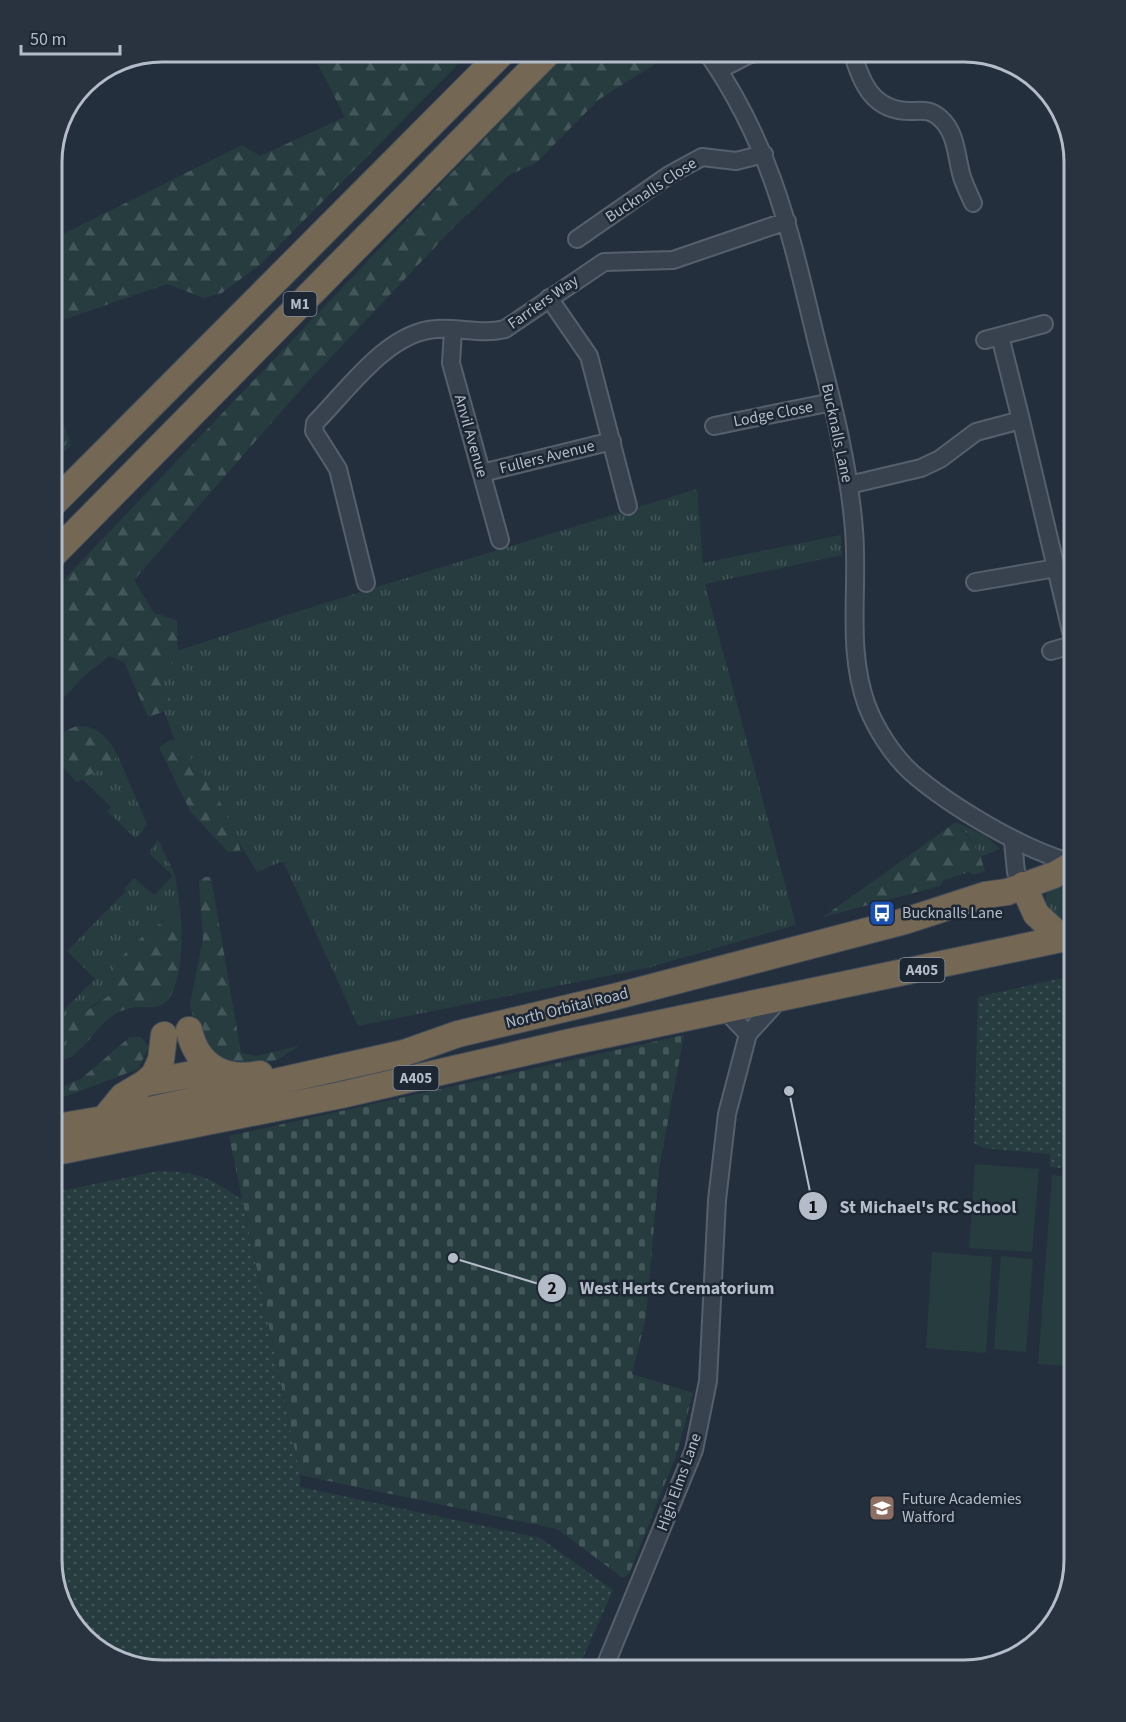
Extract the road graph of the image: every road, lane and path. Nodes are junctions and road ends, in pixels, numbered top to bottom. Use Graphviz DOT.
graph roads {
  1 [pos="493,62"];
  2 [pos="539,62"];
  3 [pos="714,62"];
  4 [pos="734,62"];
  5 [pos="855,62"];
  6 [pos="719,70"];
  7 [pos="764,154"];
  8 [pos="973,203"];
  9 [pos="788,221"];
  10 [pos="577,239"];
  11 [pos="549,298"];
  12 [pos="1044,324"];
  13 [pos="453,330"];
  14 [pos="832,402"];
  15 [pos="1021,420"];
  16 [pos="714,426"];
  17 [pos="612,441"];
  18 [pos="482,473"];
  19 [pos="849,485"];
  20 [pos="62,495"];
  21 [pos="628,506"];
  22 [pos="500,540"];
  23 [pos="62,546"];
  24 [pos="1056,568"];
  25 [pos="366,582"];
  26 [pos="975,582"];
  27 [pos="1064,600"];
  28 [pos="1064,647"];
  29 [pos="1051,651"];
  30 [pos="1013,841"];
  31 [pos="1064,859"];
  32 [pos="1064,869"];
  33 [pos="1020,879"];
  34 [pos="1064,934"];
  35 [pos="1064,938"];
  36 [pos="780,999"];
  37 [pos="725,1010"];
  38 [pos="189,1030"];
  39 [pos="458,1034"];
  40 [pos="748,1034"];
  41 [pos="164,1035"];
  42 [pos="214,1070"];
  43 [pos="145,1083"];
  44 [pos="104,1119"];
  45 [pos="62,1126"];
  46 [pos="62,1151"];
  47 [pos="608,1660"];
  1 -- 20 [label="highway, M1"];
  2 -- 23 [label="highway, M1"];
  3 -- 6 [label="street, Bucknalls Lane"];
  4 -- 6 [label="street"];
  5 -- 8 [label="street"];
  6 -- 7 [label="street, Bucknalls Lane"];
  7 -- 9 [label="street, Bucknalls Lane"];
  7 -- 10 [label="street, Bucknalls Close"];
  9 -- 11 [label="street, Farriers Way"];
  9 -- 14 [label="street, Bucknalls Lane"];
  11 -- 13 [label="street, Farriers Way"];
  11 -- 17 [label="street, Fullers Avenue"];
  12 -- 15 [label="street"];
  13 -- 18 [label="street, Anvil Avenue"];
  13 -- 25 [label="street, Farriers Way"];
  14 -- 16 [label="street, Lodge Close"];
  14 -- 19 [label="street, Bucknalls Lane"];
  15 -- 19 [label="street"];
  15 -- 24 [label="street"];
  17 -- 18 [label="street, Fullers Avenue"];
  17 -- 21 [label="street, Fullers Avenue"];
  18 -- 22 [label="street, Anvil Avenue"];
  19 -- 30 [label="street, Bucknalls Lane"];
  24 -- 26 [label="street"];
  24 -- 27 [label="street"];
  28 -- 29 [label="street"];
  30 -- 31 [label="street, Bucknalls Lane"];
  30 -- 33 [label="street"];
  32 -- 33 [label="highway, North Orbital Road / A405"];
  33 -- 34 [label="highway"];
  33 -- 39 [label="highway, North Orbital Road / A405"];
  35 -- 36 [label="highway, North Orbital Road / A405"];
  36 -- 37 [label="highway, North Orbital Road / A405"];
  36 -- 40 [label="street, High Elms Lane"];
  37 -- 40 [label="street"];
  37 -- 46 [label="highway, North Orbital Road / A405"];
  38 -- 42 [label="highway"];
  39 -- 42 [label="highway, A405"];
  39 -- 44 [label="highway, North Orbital Road / A405"];
  40 -- 47 [label="street, High Elms Lane"];
  41 -- 43 [label="highway"];
  42 -- 43 [label="highway"];
  43 -- 44 [label="highway"];
  44 -- 45 [label="highway, North Orbital Road / A405"];
}
